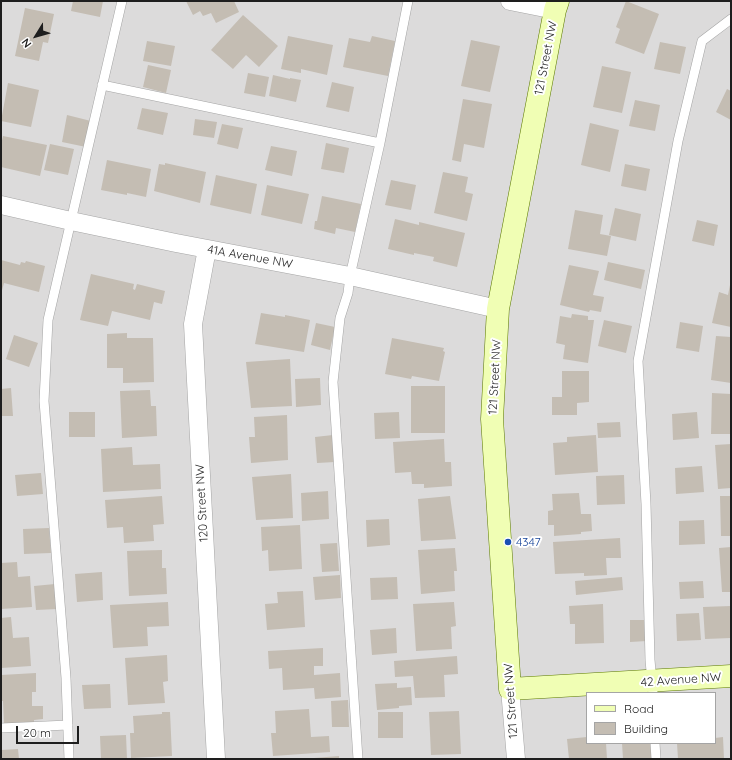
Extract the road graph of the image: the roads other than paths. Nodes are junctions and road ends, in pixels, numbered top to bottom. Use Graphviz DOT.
graph roads {
  1 [pos="122,1"];
  2 [pos="408,1"];
  3 [pos="510,1"];
  4 [pos="557,6"];
  5 [pos="731,19"];
  6 [pos="102,85"];
  7 [pos="380,143"];
  8 [pos="1,205"];
  9 [pos="71,221"];
  10 [pos="207,249"];
  11 [pos="350,276"];
  12 [pos="498,309"];
  13 [pos="731,676"];
  14 [pos="653,687"];
  15 [pos="510,689"];
  16 [pos="68,725"];
  17 [pos="1,728"];
  18 [pos="655,744"];
  19 [pos="69,759"];
  20 [pos="216,759"];
  21 [pos="358,759"];
  22 [pos="516,759"];
  23 [pos="656,759"];
  1 -- 6 [label="lane"];
  2 -- 7 [label="lane"];
  3 -- 4 [label="street"];
  4 -- 12 [label="street, 121 Street NW"];
  5 -- 14 [label="lane"];
  6 -- 7 [label="lane"];
  6 -- 9 [label="lane"];
  7 -- 11 [label="lane"];
  8 -- 9 [label="street, 41A Avenue NW"];
  9 -- 10 [label="street, 41A Avenue NW"];
  9 -- 16 [label="lane"];
  10 -- 11 [label="street, 41A Avenue NW"];
  10 -- 20 [label="street, 120 Street NW"];
  11 -- 12 [label="street, 41A Avenue NW"];
  11 -- 21 [label="lane"];
  12 -- 15 [label="street, 121 Street NW"];
  13 -- 14 [label="street, 42 Avenue NW"];
  14 -- 15 [label="street, 42 Avenue NW"];
  15 -- 22 [label="street, 121 Street NW"];
  16 -- 17 [label="lane"];
  16 -- 19 [label="lane"];
  18 -- 23 [label="lane"];
}
